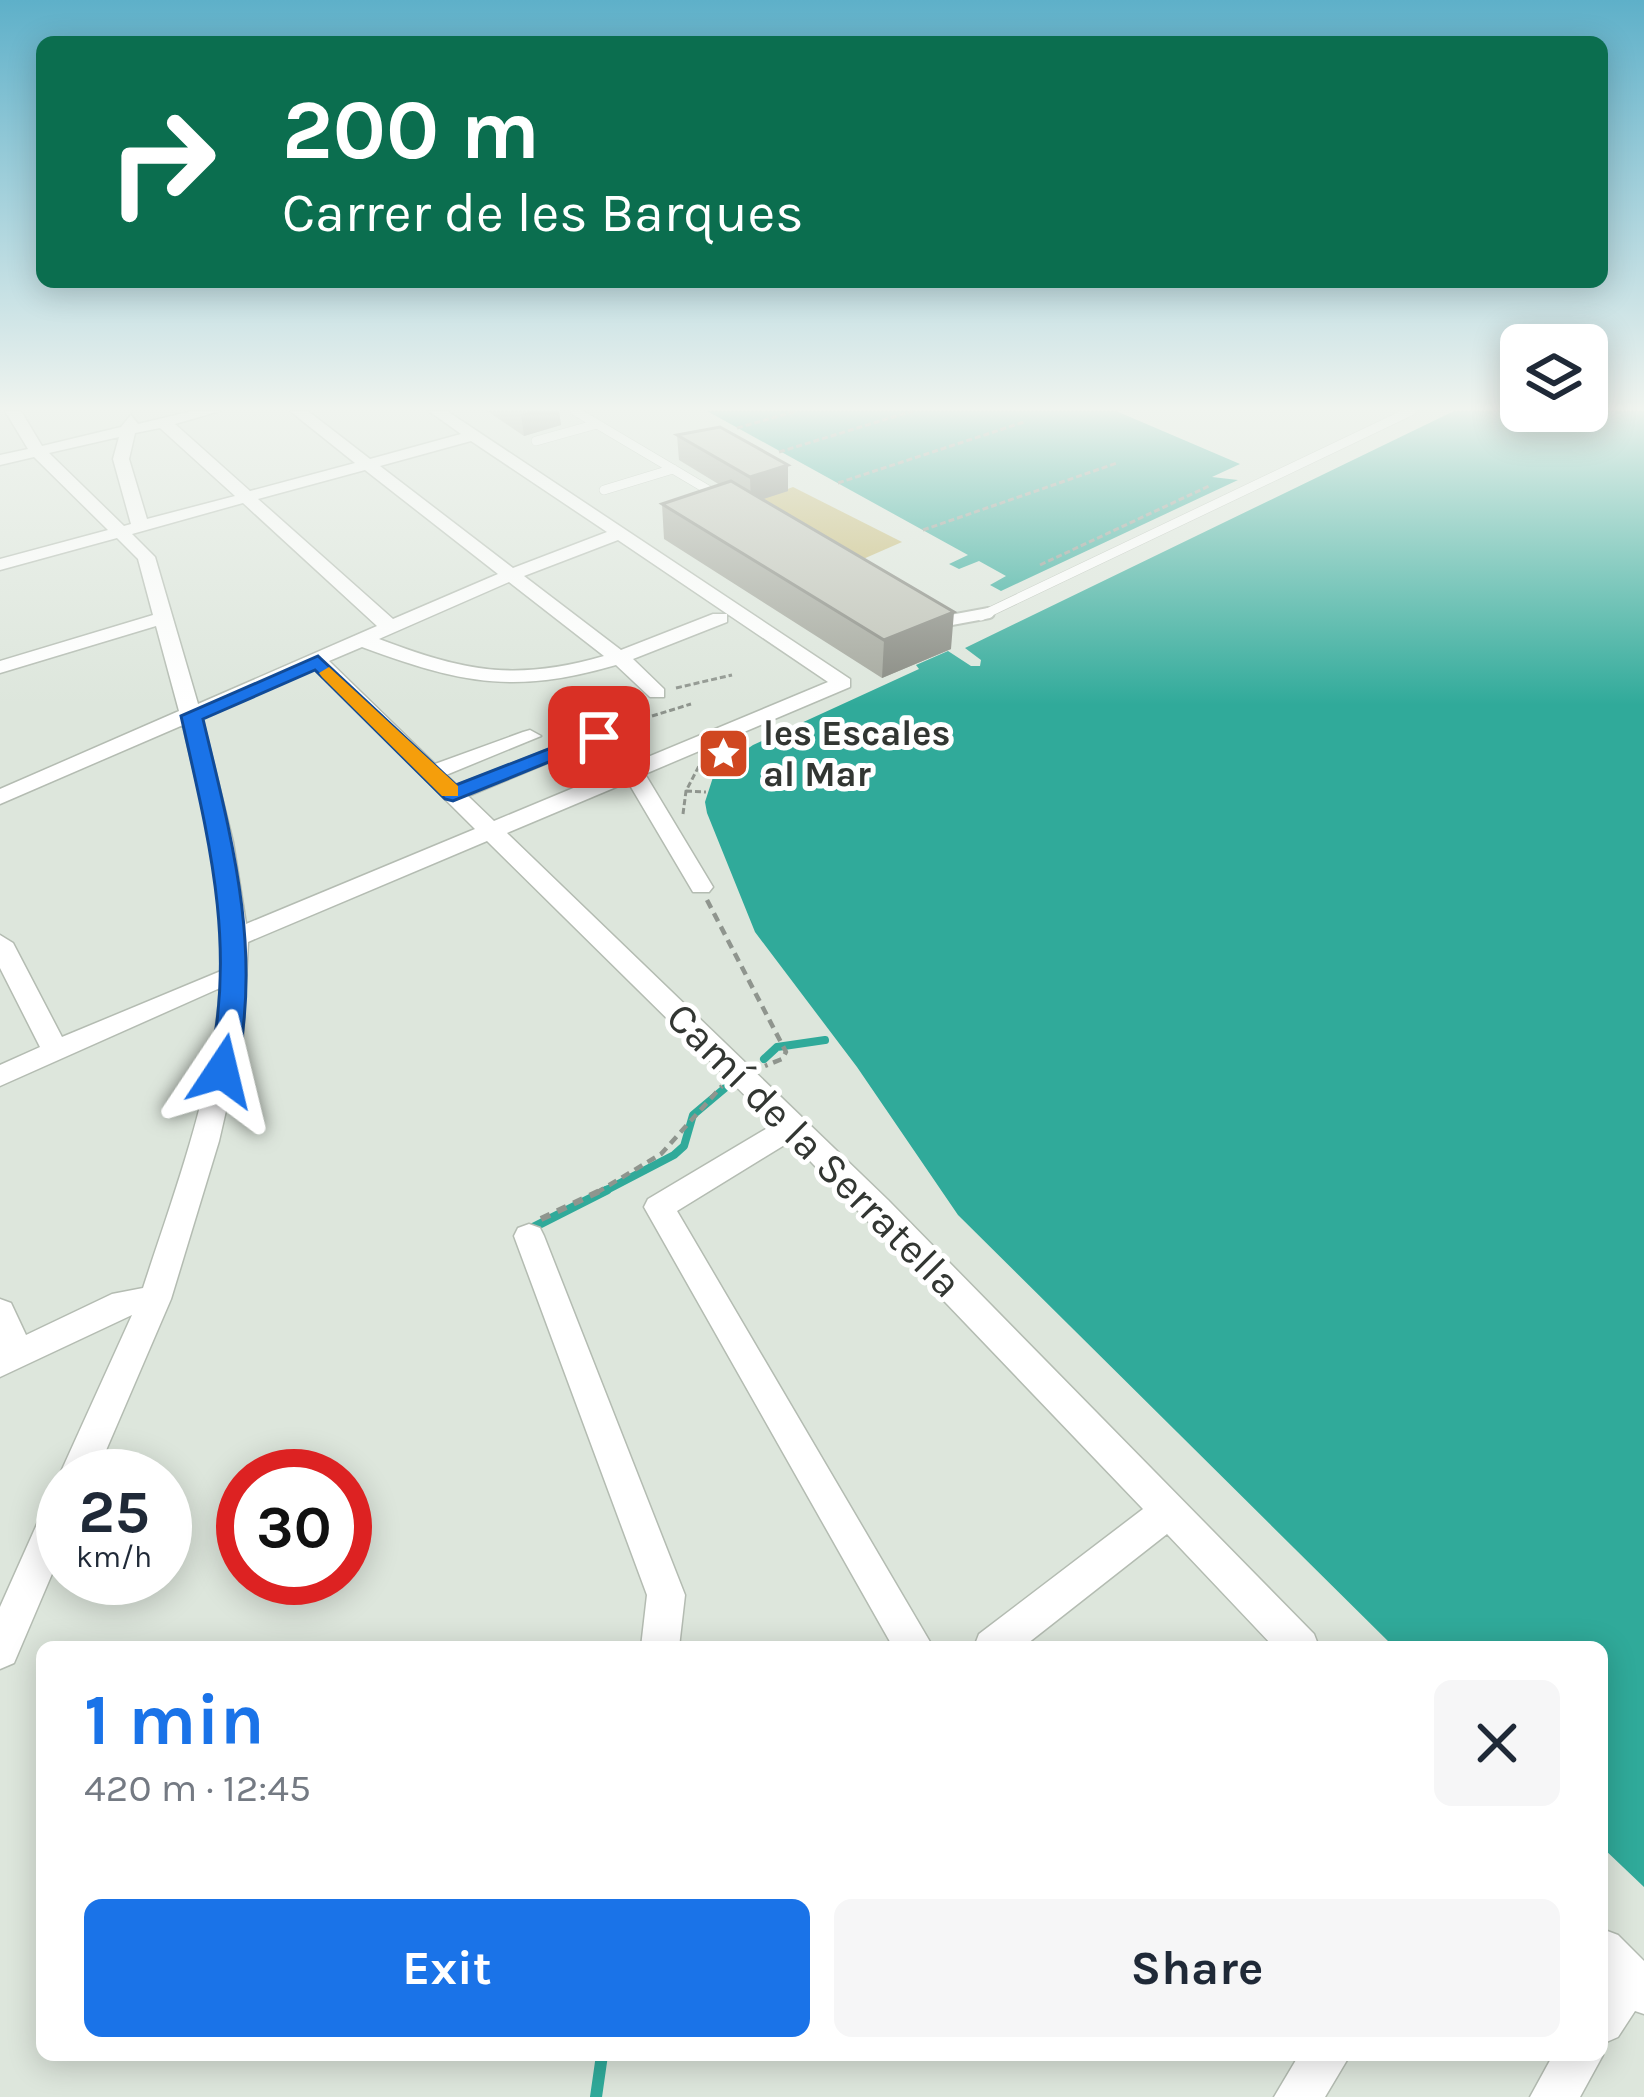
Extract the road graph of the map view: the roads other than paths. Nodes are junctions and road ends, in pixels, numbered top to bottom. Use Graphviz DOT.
graph roads {
  1 [pos="107,509"];
  2 [pos="128,509"];
  3 [pos="204,509"];
  4 [pos="260,509"];
  5 [pos="426,509"];
  6 [pos="573,509"];
  7 [pos="725,509"];
  8 [pos="1207,509"];
  9 [pos="716,512"];
  10 [pos="131,529"];
  11 [pos="614,536"];
  12 [pos="0,565"];
  13 [pos="511,575"];
  14 [pos="164,617"];
  15 [pos="720,618"];
  16 [pos="920,618"];
  17 [pos="392,629"];
  18 [pos="365,641"];
  19 [pos="622,660"];
  20 [pos="318,662"];
  21 [pos="0,667"];
  22 [pos="829,692"];
  23 [pos="656,693"];
  24 [pos="191,716"];
  25 [pos="636,722"];
  26 [pos="530,736"];
  27 [pos="433,772"];
  28 [pos="633,772"];
  29 [pos="453,794"];
  30 [pos="0,797"];
  31 [pos="492,832"];
  32 [pos="701,887"];
  33 [pos="236,938"];
  34 [pos="0,943"];
  35 [pos="235,977"];
  36 [pos="56,1051"];
  37 [pos="0,1076"];
  38 [pos="793,1126"];
  39 [pos="529,1237"];
  40 [pos="155,1299"];
  41 [pos="0,1312"];
  42 [pos="9,1358"];
  43 [pos="88,1449"];
  44 [pos="1168,1511"];
  45 [pos="36,1568"];
  46 [pos="661,1641"];
  47 [pos="911,1641"];
  48 [pos="1001,1641"];
  49 [pos="1294,1641"];
  50 [pos="0,1649"];
  51 [pos="1625,1974"];
  52 [pos="1608,2009"];
  53 [pos="1323,2061"];
  54 [pos="1576,2061"];
  55 [pos="1297,2097"];
  56 [pos="1552,2097"];
  1 -- 10 [label="street"];
  2 -- 10 [label="street"];
  3 -- 10 [label="street"];
  4 -- 17 [label="street"];
  5 -- 13 [label="street"];
  6 -- 11 [label="street"];
  7 -- 9 [label="lane"];
  8 -- 16 [label="lane"];
  10 -- 12 [label="street"];
  10 -- 14 [label="street"];
  11 -- 13 [label="street"];
  11 -- 15 [label="street"];
  11 -- 22 [label="street"];
  13 -- 17 [label="street"];
  13 -- 19 [label="street"];
  14 -- 21 [label="street"];
  14 -- 24 [label="street"];
  15 -- 19 [label="street"];
  15 -- 22 [label="street"];
  17 -- 18 [label="street"];
  18 -- 19 [label="street"];
  18 -- 20 [label="street"];
  19 -- 23 [label="street"];
  20 -- 24 [label="street"];
  20 -- 27 [label="street, Camí de la Serratella"];
  22 -- 28 [label="street"];
  24 -- 30 [label="street"];
  24 -- 33 [label="street"];
  25 -- 29 [label="street"];
  26 -- 27 [label="street"];
  27 -- 29 [label="street, Camí de la Serratella"];
  28 -- 31 [label="street"];
  28 -- 32 [label="street"];
  29 -- 31 [label="street, Camí de la Serratella"];
  31 -- 33 [label="street"];
  31 -- 38 [label="street, Camí de la Serratella"];
  33 -- 35 [label="street"];
  34 -- 36 [label="street"];
  35 -- 36 [label="street"];
  35 -- 40 [label="street"];
  36 -- 37 [label="street"];
  38 -- 44 [label="street, Camí de la Serratella"];
  38 -- 47 [label="street"];
  39 -- 46 [label="street"];
  40 -- 42 [label="street"];
  40 -- 43 [label="street"];
  41 -- 42 [label="street"];
  44 -- 48 [label="street"];
  44 -- 49 [label="street, Camí de la Serratella"];
  45 -- 50 [label="street"];
  51 -- 52 [label="street"];
  53 -- 55 [label="street"];
  54 -- 56 [label="street"];
}
